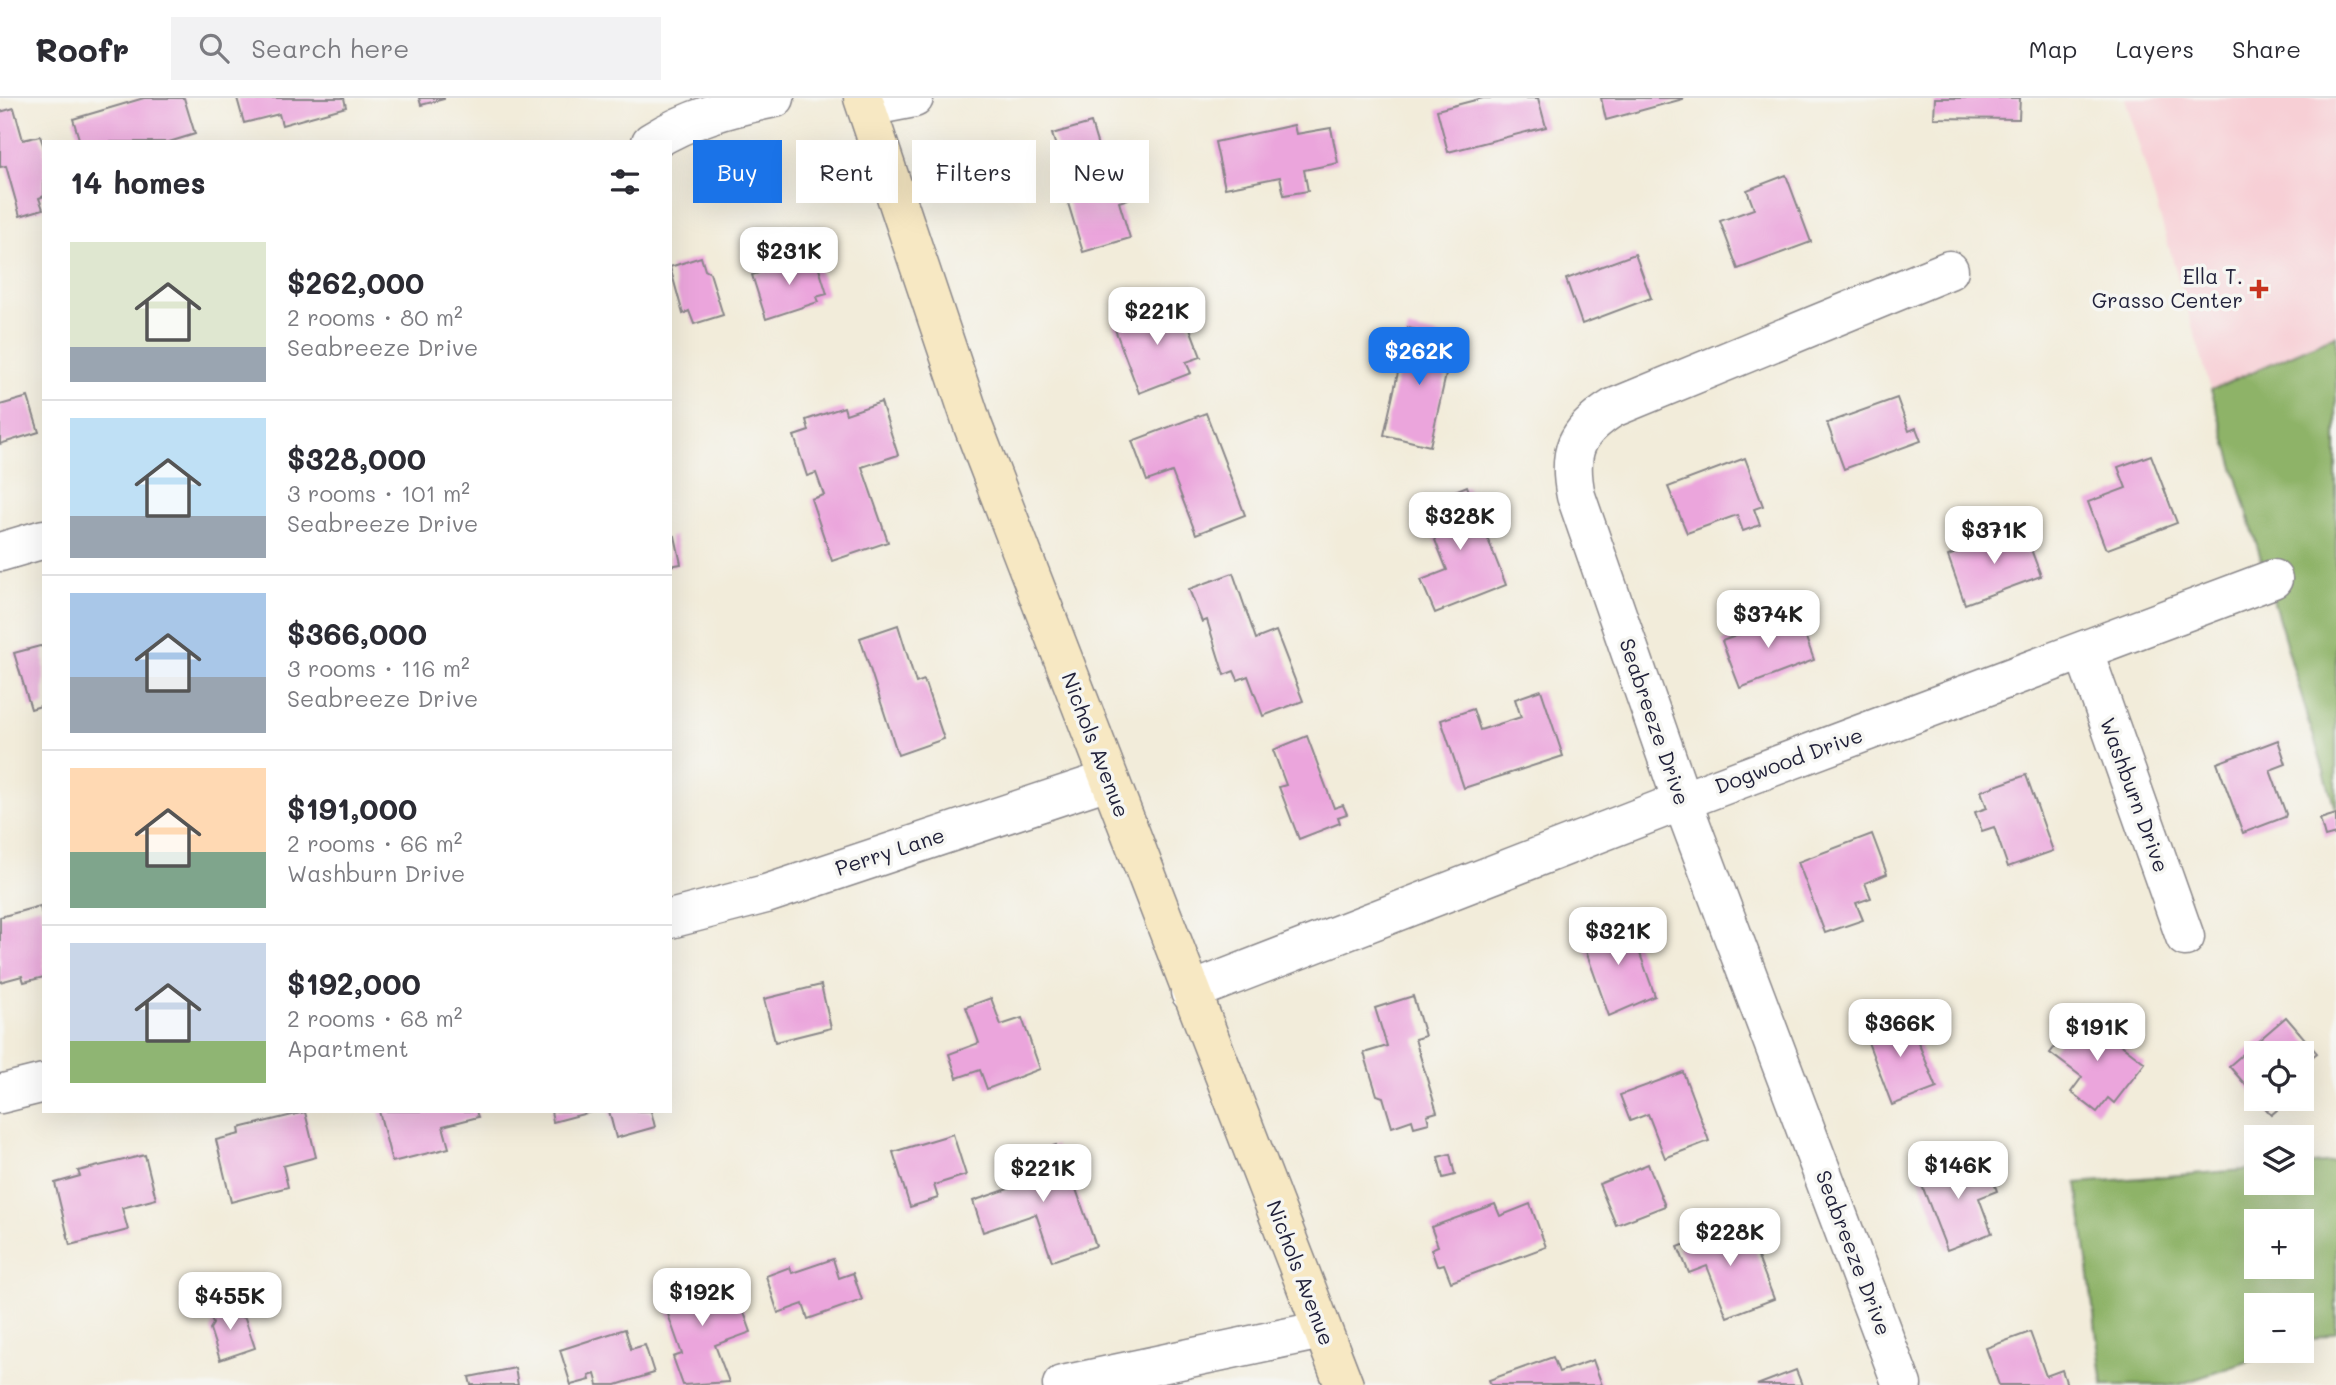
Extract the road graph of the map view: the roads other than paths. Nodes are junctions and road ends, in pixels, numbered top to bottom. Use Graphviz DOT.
graph roads {
  1 [pos="775,98"];
  2 [pos="914,98"];
  3 [pos="865,103"];
  4 [pos="654,140"];
  5 [pos="1949,270"];
  6 [pos="42,540"];
  7 [pos="0,552"];
  8 [pos="2273,579"];
  9 [pos="2084,652"];
  10 [pos="1108,780"];
  11 [pos="1682,801"];
  12 [pos="672,918"];
  13 [pos="2185,937"];
  14 [pos="1190,992"];
  15 [pos="42,1084"];
  16 [pos="0,1094"];
  17 [pos="1322,1330"];
  18 [pos="1062,1385"];
  19 [pos="1344,1385"];
  20 [pos="1902,1385"];
  1 -- 4 [label="street"];
  2 -- 3 [label="street"];
  3 -- 10 [label="main road, Nichols Avenue"];
  5 -- 11 [label="street, Seabreeze Drive"];
  6 -- 7 [label="street"];
  8 -- 9 [label="street, Dogwood Drive"];
  9 -- 11 [label="street, Dogwood Drive"];
  9 -- 13 [label="street, Washburn Drive"];
  10 -- 12 [label="street, Perry Lane"];
  10 -- 14 [label="main road, Nichols Avenue"];
  11 -- 14 [label="street, Dogwood Drive"];
  11 -- 20 [label="street, Seabreeze Drive"];
  14 -- 17 [label="main road, Nichols Avenue"];
  15 -- 16 [label="street"];
  17 -- 18 [label="street"];
  17 -- 19 [label="main road, Nichols Avenue"];
}
